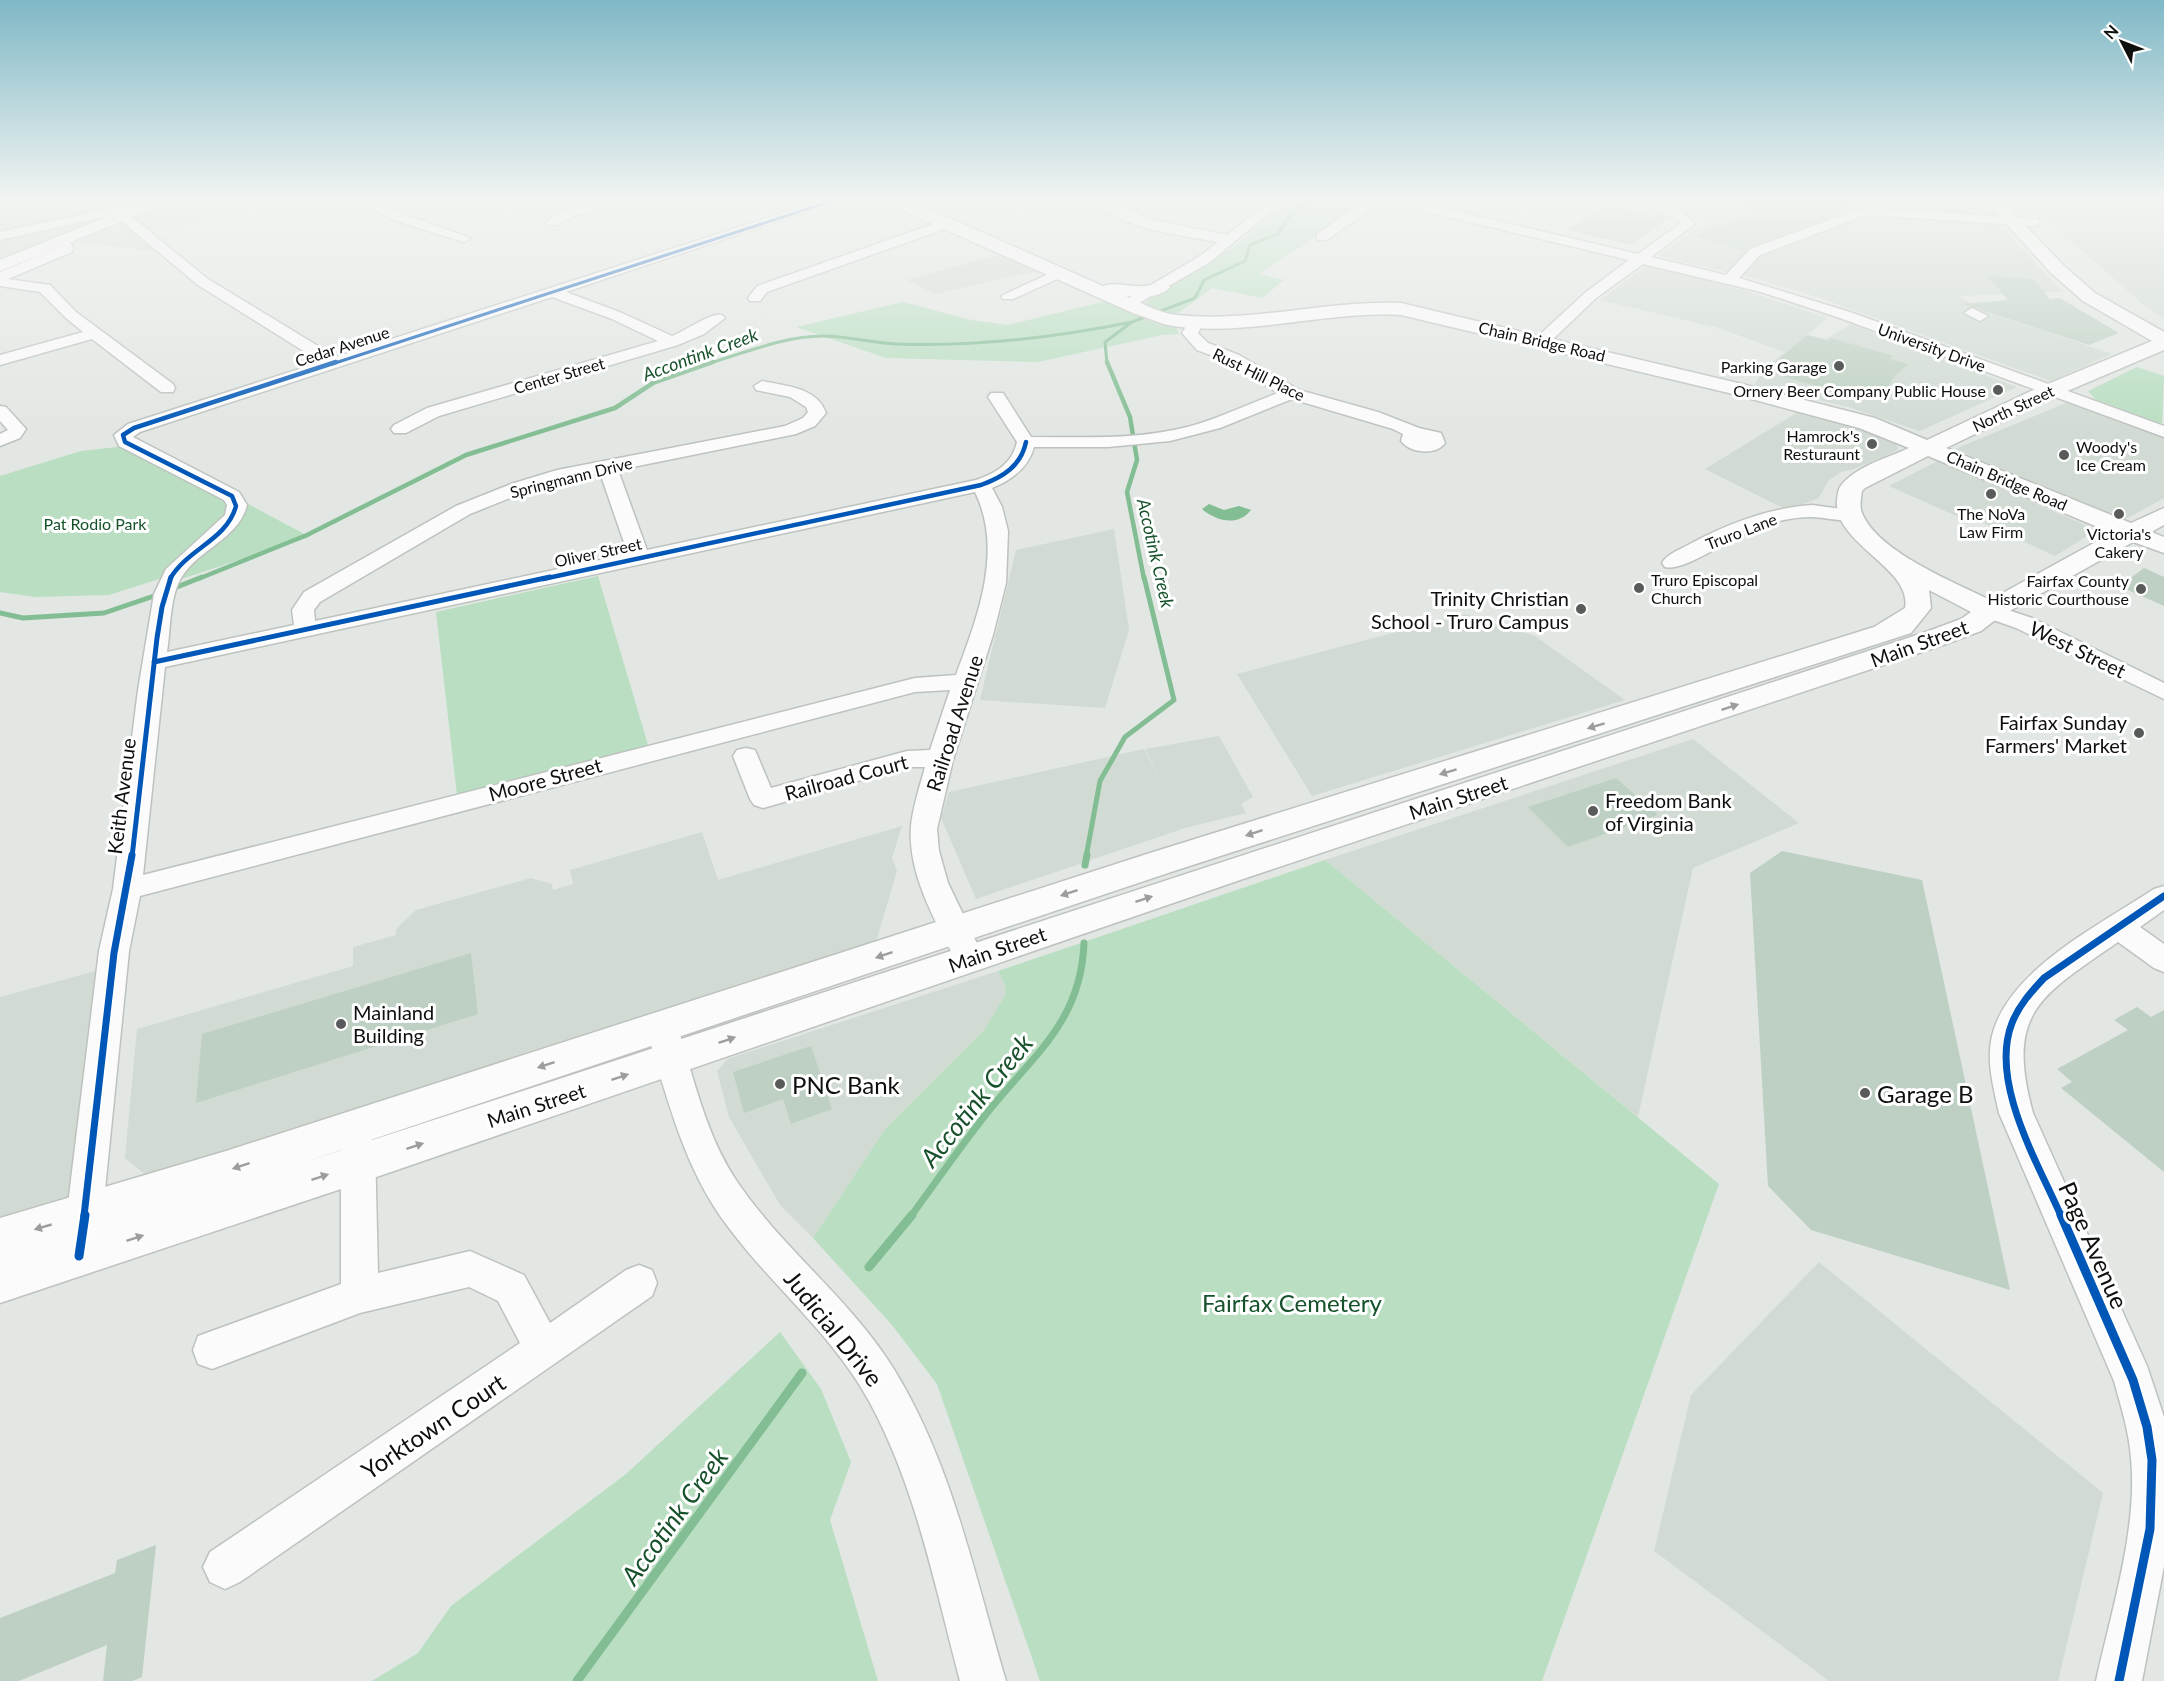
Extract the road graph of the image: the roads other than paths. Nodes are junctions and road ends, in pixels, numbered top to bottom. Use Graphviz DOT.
graph roads {
  1 [pos="195,275"];
  2 [pos="603,275"];
  3 [pos="800,275"];
  4 [pos="1054,275"];
  5 [pos="1064,275"];
  6 [pos="1178,275"];
  7 [pos="1619,275"];
  8 [pos="1715,275"];
  9 [pos="1733,275"];
  10 [pos="2064,275"];
  11 [pos="2087,275"];
  12 [pos="1730,279"];
  13 [pos="1076,281"];
  14 [pos="0,282"];
  15 [pos="1161,287"];
  16 [pos="552,292"];
  17 [pos="1008,296"];
  18 [pos="755,298"];
  19 [pos="1134,306"];
  20 [pos="717,318"];
  21 [pos="1196,323"];
  22 [pos="95,333"];
  23 [pos="2164,340"];
  24 [pos="1542,341"];
  25 [pos="672,342"];
  26 [pos="0,360"];
  27 [pos="335,363"];
  28 [pos="762,386"];
  29 [pos="167,388"];
  30 [pos="2051,391"];
  31 [pos="1292,393"];
  32 [pos="997,397"];
  33 [pos="0,411"];
  34 [pos="400,429"];
  35 [pos="1413,432"];
  36 [pos="2164,432"];
  37 [pos="123,435"];
  38 [pos="0,441"];
  39 [pos="1026,442"];
  40 [pos="1929,447"];
  41 [pos="607,466"];
  42 [pos="981,485"];
  43 [pos="1850,515"];
  44 [pos="2164,515"];
  45 [pos="2132,532"];
  46 [pos="1874,545"];
  47 [pos="2164,546"];
  48 [pos="639,557"];
  49 [pos="1672,563"];
  50 [pos="1990,611"];
  51 [pos="304,629"];
  52 [pos="1884,632"];
  53 [pos="154,662"];
  54 [pos="965,682"];
  55 [pos="2164,692"];
  56 [pos="746,756"];
  57 [pos="940,758"];
  58 [pos="1487,774"];
  59 [pos="127,889"];
  60 [pos="2164,896"];
  61 [pos="2118,927"];
  62 [pos="963,944"];
  63 [pos="2164,960"];
  64 [pos="667,1044"];
  65 [pos="358,1146"];
  66 [pos="82,1235"];
  67 [pos="0,1239"];
  68 [pos="0,1281"];
  69 [pos="639,1282"];
  70 [pos="360,1295"];
  71 [pos="212,1350"];
  72 [pos="544,1350"];
  73 [pos="225,1567"];
  74 [pos="983,1681"];
  75 [pos="2119,1681"];
  1 -- 27 [label="street"];
  2 -- 16 [label="street, Cedar Avenue"];
  3 -- 18 [label="street"];
  4 -- 17 [label="street"];
  5 -- 13 [label="main road, Chain Bridge Road"];
  6 -- 15 [label="street"];
  7 -- 24 [label="street"];
  8 -- 12 [label="street, University Drive"];
  9 -- 12 [label="street"];
  10 -- 23 [label="main road"];
  11 -- 23 [label="main road"];
  12 -- 30 [label="street, University Drive"];
  13 -- 15 [label="main road"];
  13 -- 19 [label="main road, Chain Bridge Road"];
  14 -- 22 [label="street"];
  15 -- 19 [label="street"];
  16 -- 25 [label="street"];
  16 -- 27 [label="street, Cedar Avenue"];
  19 -- 21 [label="main road, Chain Bridge Road"];
  20 -- 25 [label="street, Center Street"];
  21 -- 24 [label="main road, Chain Bridge Road"];
  21 -- 31 [label="street, Rust Hill Place"];
  22 -- 26 [label="street"];
  22 -- 29 [label="street"];
  23 -- 30 [label="main road, North Street"];
  24 -- 40 [label="main road, Chain Bridge Road"];
  25 -- 34 [label="street, Center Street"];
  27 -- 37 [label="street, Cedar Avenue"];
  28 -- 41 [label="street, Springmann Drive"];
  30 -- 36 [label="street, University Drive"];
  30 -- 40 [label="main road, North Street"];
  31 -- 35 [label="street, Rust Hill Place"];
  31 -- 39 [label="street"];
  32 -- 39 [label="street"];
  33 -- 38 [label="street"];
  37 -- 53 [label="street, Keith Avenue"];
  39 -- 42 [label="street, Oliver Street"];
  40 -- 43 [label="main road, North Street"];
  40 -- 45 [label="main road, Chain Bridge Road"];
  41 -- 48 [label="street"];
  41 -- 51 [label="street, Springmann Drive"];
  42 -- 48 [label="street, Oliver Street"];
  42 -- 54 [label="street, Railroad Avenue"];
  43 -- 46 [label="main road"];
  43 -- 49 [label="street, Truro Lane"];
  44 -- 45 [label="main road, Main Street"];
  45 -- 47 [label="main road, Chain Bridge Road"];
  45 -- 50 [label="main road, Main Street"];
  46 -- 50 [label="main road"];
  46 -- 52 [label="main road"];
  48 -- 51 [label="street, Oliver Street"];
  50 -- 52 [label="main road, Main Street"];
  50 -- 55 [label="street, West Street"];
  58 -- 50 [label="main road, Main Street, one-way"];
  51 -- 53 [label="street, Oliver Street"];
  52 -- 58 [label="main road, Main Street, one-way"];
  53 -- 59 [label="street, Keith Avenue"];
  54 -- 57 [label="street, Railroad Avenue"];
  54 -- 59 [label="street, Moore Street"];
  56 -- 57 [label="street, Railroad Court"];
  57 -- 62 [label="street, Railroad Avenue"];
  58 -- 62 [label="main road, Main Street"];
  59 -- 66 [label="street, Keith Avenue"];
  60 -- 61 [label="street, Page Avenue"];
  61 -- 63 [label="street"];
  61 -- 75 [label="street, Page Avenue"];
  62 -- 64 [label="main road, Main Street"];
  64 -- 65 [label="main road, Main Street"];
  64 -- 74 [label="street, Judicial Drive"];
  65 -- 66 [label="main road, Main Street"];
  65 -- 70 [label="street"];
  66 -- 67 [label="main road, Main Street, one-way"];
  66 -- 68 [label="main road, Main Street"];
  69 -- 72 [label="street, Yorktown Court"];
  70 -- 71 [label="street"];
  70 -- 72 [label="street"];
  72 -- 73 [label="street, Yorktown Court"];
}
